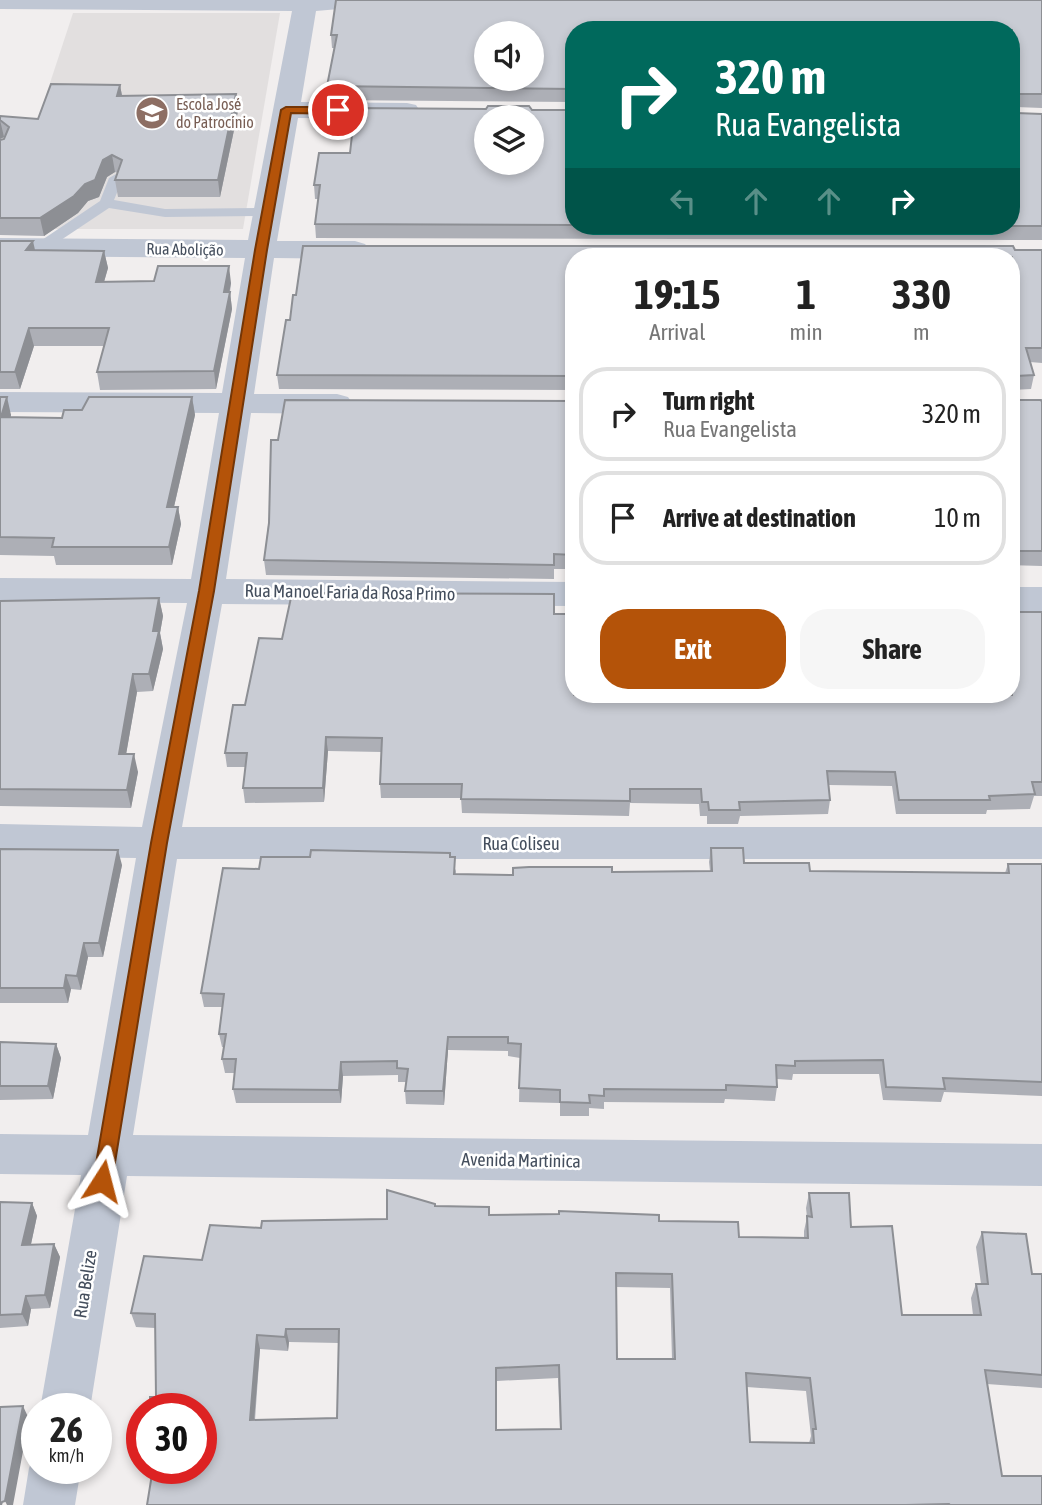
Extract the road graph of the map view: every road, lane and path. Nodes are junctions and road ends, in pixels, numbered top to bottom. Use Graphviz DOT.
graph roads {
  1 [pos="0,2"];
  2 [pos="306,2"];
  3 [pos="360,4"];
  4 [pos="286,110"];
  5 [pos="437,111"];
  6 [pos="116,178"];
  7 [pos="106,203"];
  8 [pos="267,212"];
  9 [pos="0,247"];
  10 [pos="41,247"];
  11 [pos="261,250"];
  12 [pos="386,250"];
  13 [pos="0,402"];
  14 [pos="235,404"];
  15 [pos="371,404"];
  16 [pos="0,590"];
  17 [pos="207,591"];
  18 [pos="565,594"];
  19 [pos="1020,599"];
  20 [pos="1042,599"];
  21 [pos="0,840"];
  22 [pos="159,843"];
  23 [pos="1042,843"];
  24 [pos="0,1154"];
  25 [pos="107,1155"];
  26 [pos="1042,1165"];
  27 [pos="68,1393"];
  28 [pos="52,1484"];
  29 [pos="49,1505"];
  1 -- 2 [label="street"];
  2 -- 3 [label="street"];
  2 -- 4 [label="street, Rua Belize"];
  4 -- 5 [label="street"];
  4 -- 8 [label="street, Rua Belize"];
  6 -- 7 [label="lane"];
  7 -- 8 [label="lane"];
  7 -- 10 [label="lane"];
  8 -- 11 [label="street, Rua Belize"];
  9 -- 10 [label="street, Rua Abolição"];
  10 -- 11 [label="street, Rua Abolição"];
  11 -- 12 [label="street, Rua Abolição"];
  11 -- 14 [label="street, Rua Belize"];
  13 -- 14 [label="street"];
  14 -- 15 [label="street"];
  14 -- 17 [label="street, Rua Belize"];
  16 -- 17 [label="street, Rua Manoel Faria da Rosa Primo"];
  17 -- 18 [label="street, Rua Manoel Faria da Rosa Primo"];
  17 -- 22 [label="street, Rua Belize"];
  19 -- 20 [label="street"];
  21 -- 22 [label="street, Rua Coliseu"];
  22 -- 23 [label="street, Rua Coliseu"];
  22 -- 25 [label="street, Rua Belize"];
  24 -- 25 [label="street, Avenida Martinica"];
  25 -- 26 [label="street, Avenida Martinica"];
  25 -- 27 [label="street, Rua Belize"];
  28 -- 29 [label="street"];
}
